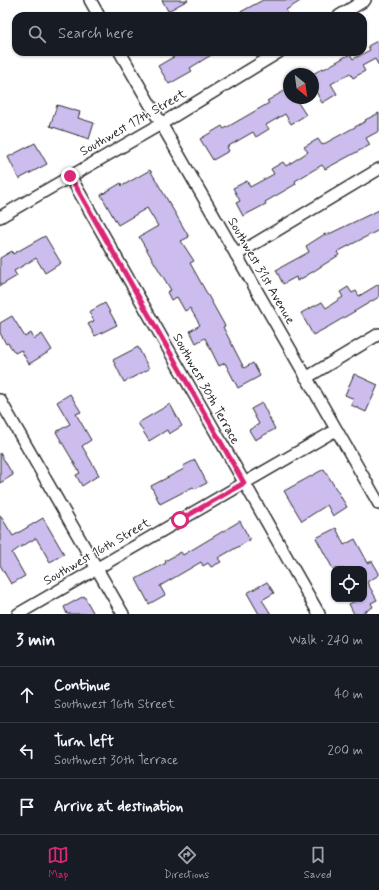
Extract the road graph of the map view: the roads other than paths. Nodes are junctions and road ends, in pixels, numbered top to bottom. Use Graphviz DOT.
graph roads {
  1 [pos="90,0"];
  2 [pos="365,0"];
  3 [pos="97,12"];
  4 [pos="346,12"];
  5 [pos="122,56"];
  6 [pos="272,56"];
  7 [pos="161,124"];
  8 [pos="379,169"];
  9 [pos="70,176"];
  10 [pos="1,214"];
  11 [pos="236,255"];
  12 [pos="379,334"];
  13 [pos="306,378"];
  14 [pos="0,400"];
  15 [pos="336,430"];
  16 [pos="244,483"];
  17 [pos="378,501"];
  18 [pos="97,568"];
  19 [pos="18,614"];
  20 [pos="123,614"];
  21 [pos="319,614"];
  1 -- 3 [label="street"];
  2 -- 4 [label="street"];
  5 -- 7 [label="street, Southwest 31st Avenue"];
  6 -- 7 [label="street, Southwest 17th Street"];
  7 -- 9 [label="street, Southwest 17th Street"];
  7 -- 11 [label="street, Southwest 31st Avenue"];
  8 -- 11 [label="street"];
  9 -- 10 [label="street, Southwest 17th Street"];
  9 -- 16 [label="street, Southwest 30th Terrace"];
  11 -- 13 [label="street, Southwest 31st Avenue"];
  12 -- 13 [label="street"];
  13 -- 15 [label="street, Southwest 31st Avenue"];
  14 -- 18 [label="street"];
  15 -- 16 [label="street, Southwest 16th Street"];
  15 -- 17 [label="street, Southwest 31st Avenue"];
  16 -- 18 [label="street, Southwest 16th Street"];
  16 -- 21 [label="street, Southwest 30th Terrace"];
  18 -- 19 [label="street, Southwest 16th Street"];
  18 -- 20 [label="street"];
}
